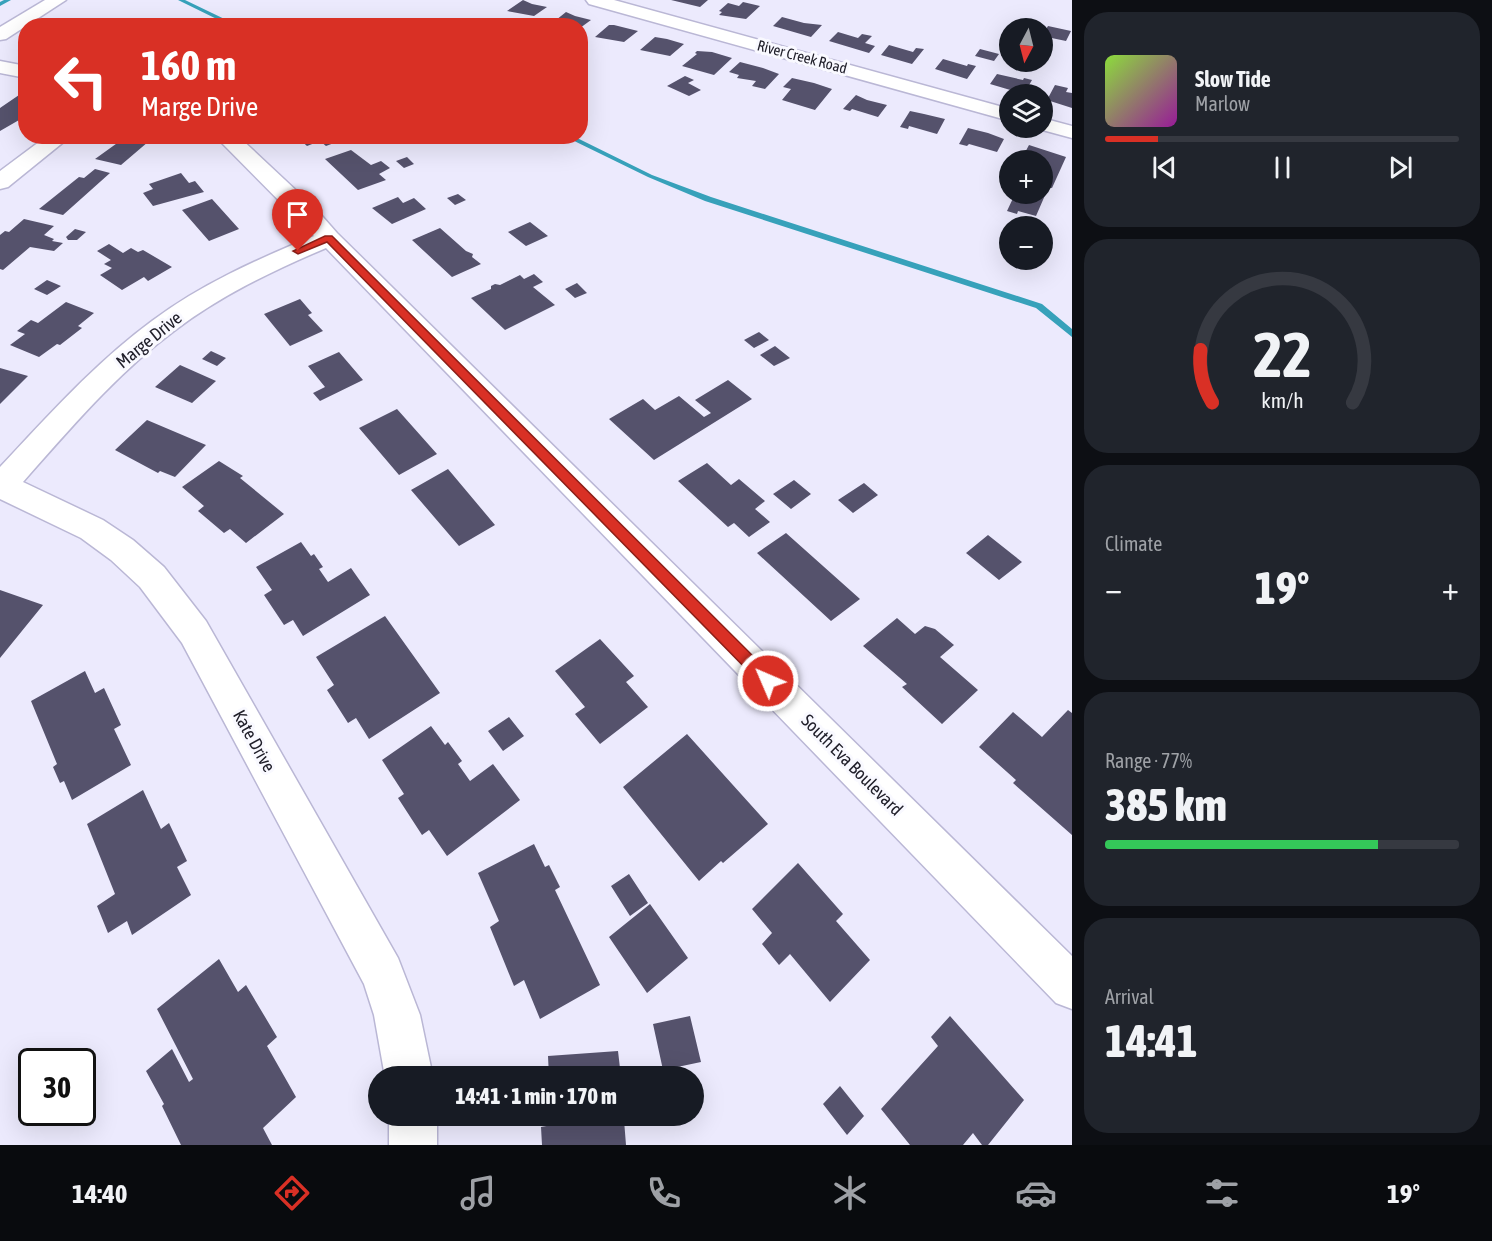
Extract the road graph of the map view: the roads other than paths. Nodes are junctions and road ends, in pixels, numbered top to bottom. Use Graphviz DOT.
graph roads {
  1 [pos="57,0"];
  2 [pos="595,0"];
  3 [pos="28,18"];
  4 [pos="18,24"];
  5 [pos="0,35"];
  6 [pos="0,67"];
  7 [pos="18,70"];
  8 [pos="999,112"];
  9 [pos="1053,127"];
  10 [pos="1072,132"];
  11 [pos="50,144"];
  12 [pos="234,144"];
  13 [pos="0,182"];
  14 [pos="329,238"];
  15 [pos="0,486"];
  16 [pos="1072,987"];
  17 [pos="407,1066"];
  18 [pos="413,1126"];
  19 [pos="413,1145"];
  1 -- 3 [label="street"];
  2 -- 8 [label="street, River Creek Road"];
  4 -- 5 [label="street"];
  6 -- 7 [label="street"];
  9 -- 10 [label="street"];
  11 -- 13 [label="street"];
  12 -- 14 [label="street, South Eva Boulevard"];
  14 -- 15 [label="street, Marge Drive"];
  14 -- 16 [label="street, South Eva Boulevard"];
  15 -- 17 [label="street, Kate Drive"];
  18 -- 19 [label="street"];
}
